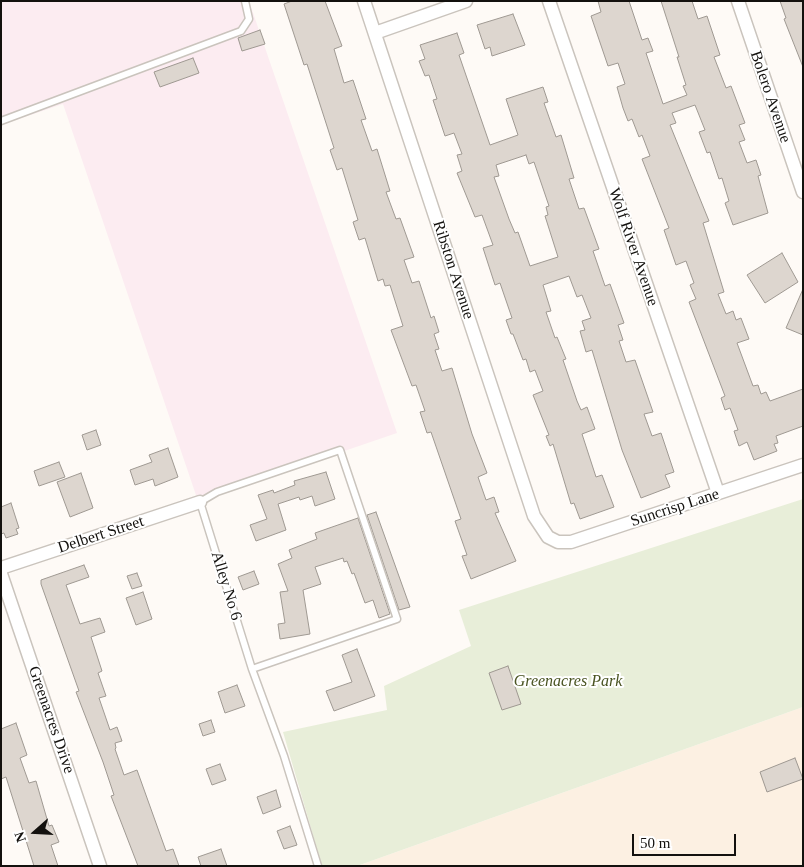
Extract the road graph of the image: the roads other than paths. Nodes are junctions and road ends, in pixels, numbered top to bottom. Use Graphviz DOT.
graph roads {
  1 [pos="245,1"];
  2 [pos="364,1"];
  3 [pos="466,1"];
  4 [pos="549,1"];
  5 [pos="738,1"];
  6 [pos="375,33"];
  7 [pos="1,121"];
  8 [pos="803,192"];
  9 [pos="803,465"];
  10 [pos="718,494"];
  11 [pos="200,502"];
  12 [pos="548,537"];
  13 [pos="1,568"];
  14 [pos="1,574"];
  15 [pos="252,669"];
  16 [pos="100,866"];
  17 [pos="318,866"];
  1 -- 7 [label="lane"];
  2 -- 6 [label="street, Ribston Avenue"];
  3 -- 6 [label="street"];
  4 -- 10 [label="street, Wolf River Avenue"];
  5 -- 8 [label="street, Bolero Avenue"];
  6 -- 12 [label="street, Ribston Avenue"];
  9 -- 10 [label="street, Suncrisp Lane"];
  10 -- 12 [label="street, Suncrisp Lane"];
  11 -- 13 [label="street, Delbert Street"];
  11 -- 15 [label="lane, Alley No 6"];
  11 -- 15 [label="lane"];
  14 -- 16 [label="street, Greenacres Drive"];
  15 -- 17 [label="lane, Alley No 6"];
}
